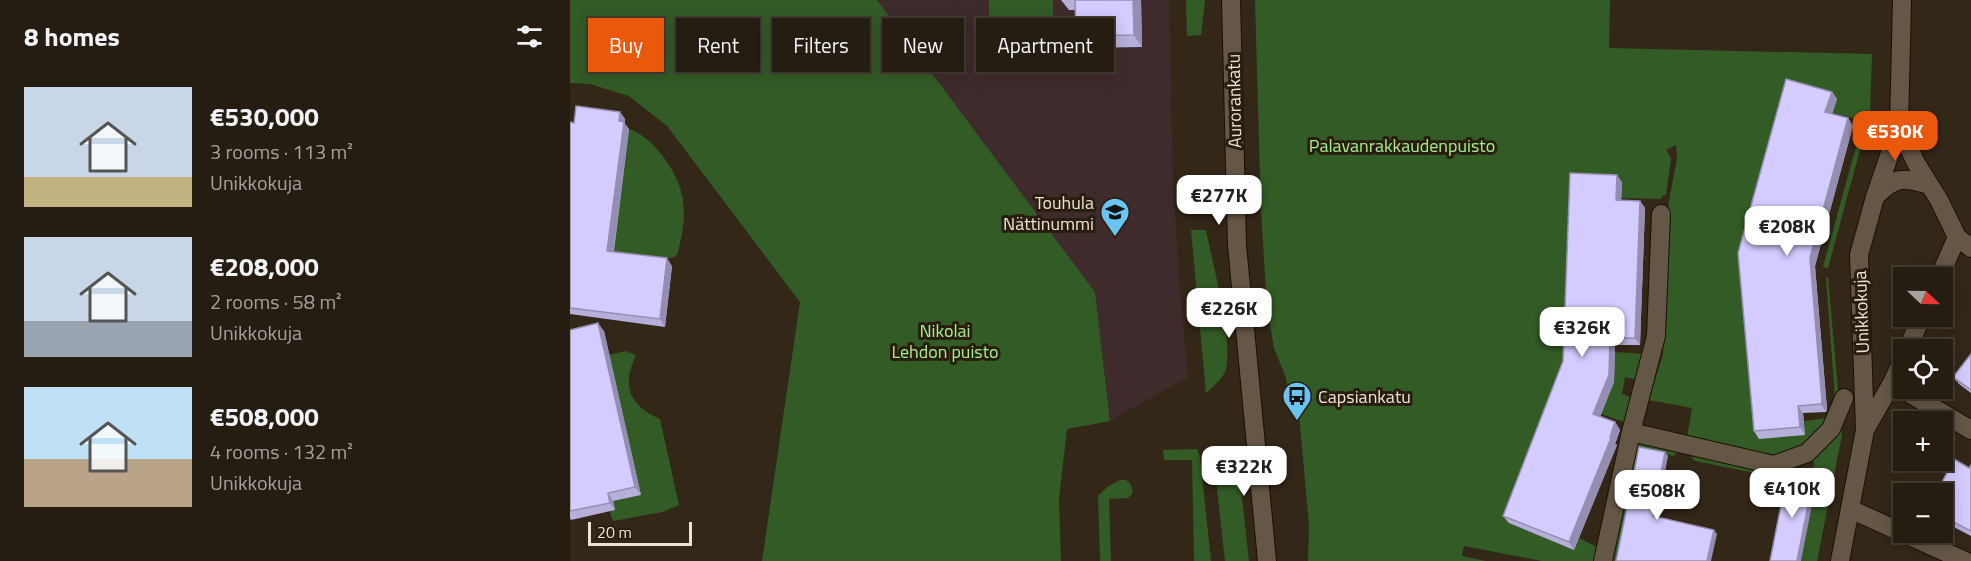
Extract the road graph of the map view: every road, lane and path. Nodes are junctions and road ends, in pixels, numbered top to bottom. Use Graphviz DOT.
graph roads {
  1 [pos="1231,0"];
  2 [pos="1902,0"];
  3 [pos="1899,127"];
  4 [pos="1929,185"];
  5 [pos="1875,197"];
  6 [pos="1661,214"];
  7 [pos="1964,243"];
  8 [pos="1947,267"];
  9 [pos="1892,383"];
  10 [pos="1844,398"];
  11 [pos="1865,430"];
  12 [pos="1971,430"];
  13 [pos="1631,432"];
  14 [pos="1850,509"];
  15 [pos="1267,561"];
  16 [pos="1603,561"];
  17 [pos="1840,561"];
  18 [pos="1965,561"];
  1 -- 15 [label="street, Aurorankatu"];
  2 -- 3 [label="street, Unikkokuja"];
  3 -- 4 [label="street, Unikkokuja"];
  3 -- 5 [label="street, Unikkokuja"];
  4 -- 5 [label="street"];
  4 -- 7 [label="street, Unikkokuja"];
  5 -- 11 [label="street, Unikkokuja"];
  6 -- 13 [label="street"];
  7 -- 8 [label="street, Unikkokuja"];
  9 -- 11 [label="street, Unikkokuja"];
  9 -- 12 [label="street"];
  10 -- 13 [label="street"];
  11 -- 14 [label="street, Unikkokuja"];
  13 -- 16 [label="street"];
  14 -- 17 [label="street, Unikkokuja"];
  14 -- 18 [label="street"];
}
